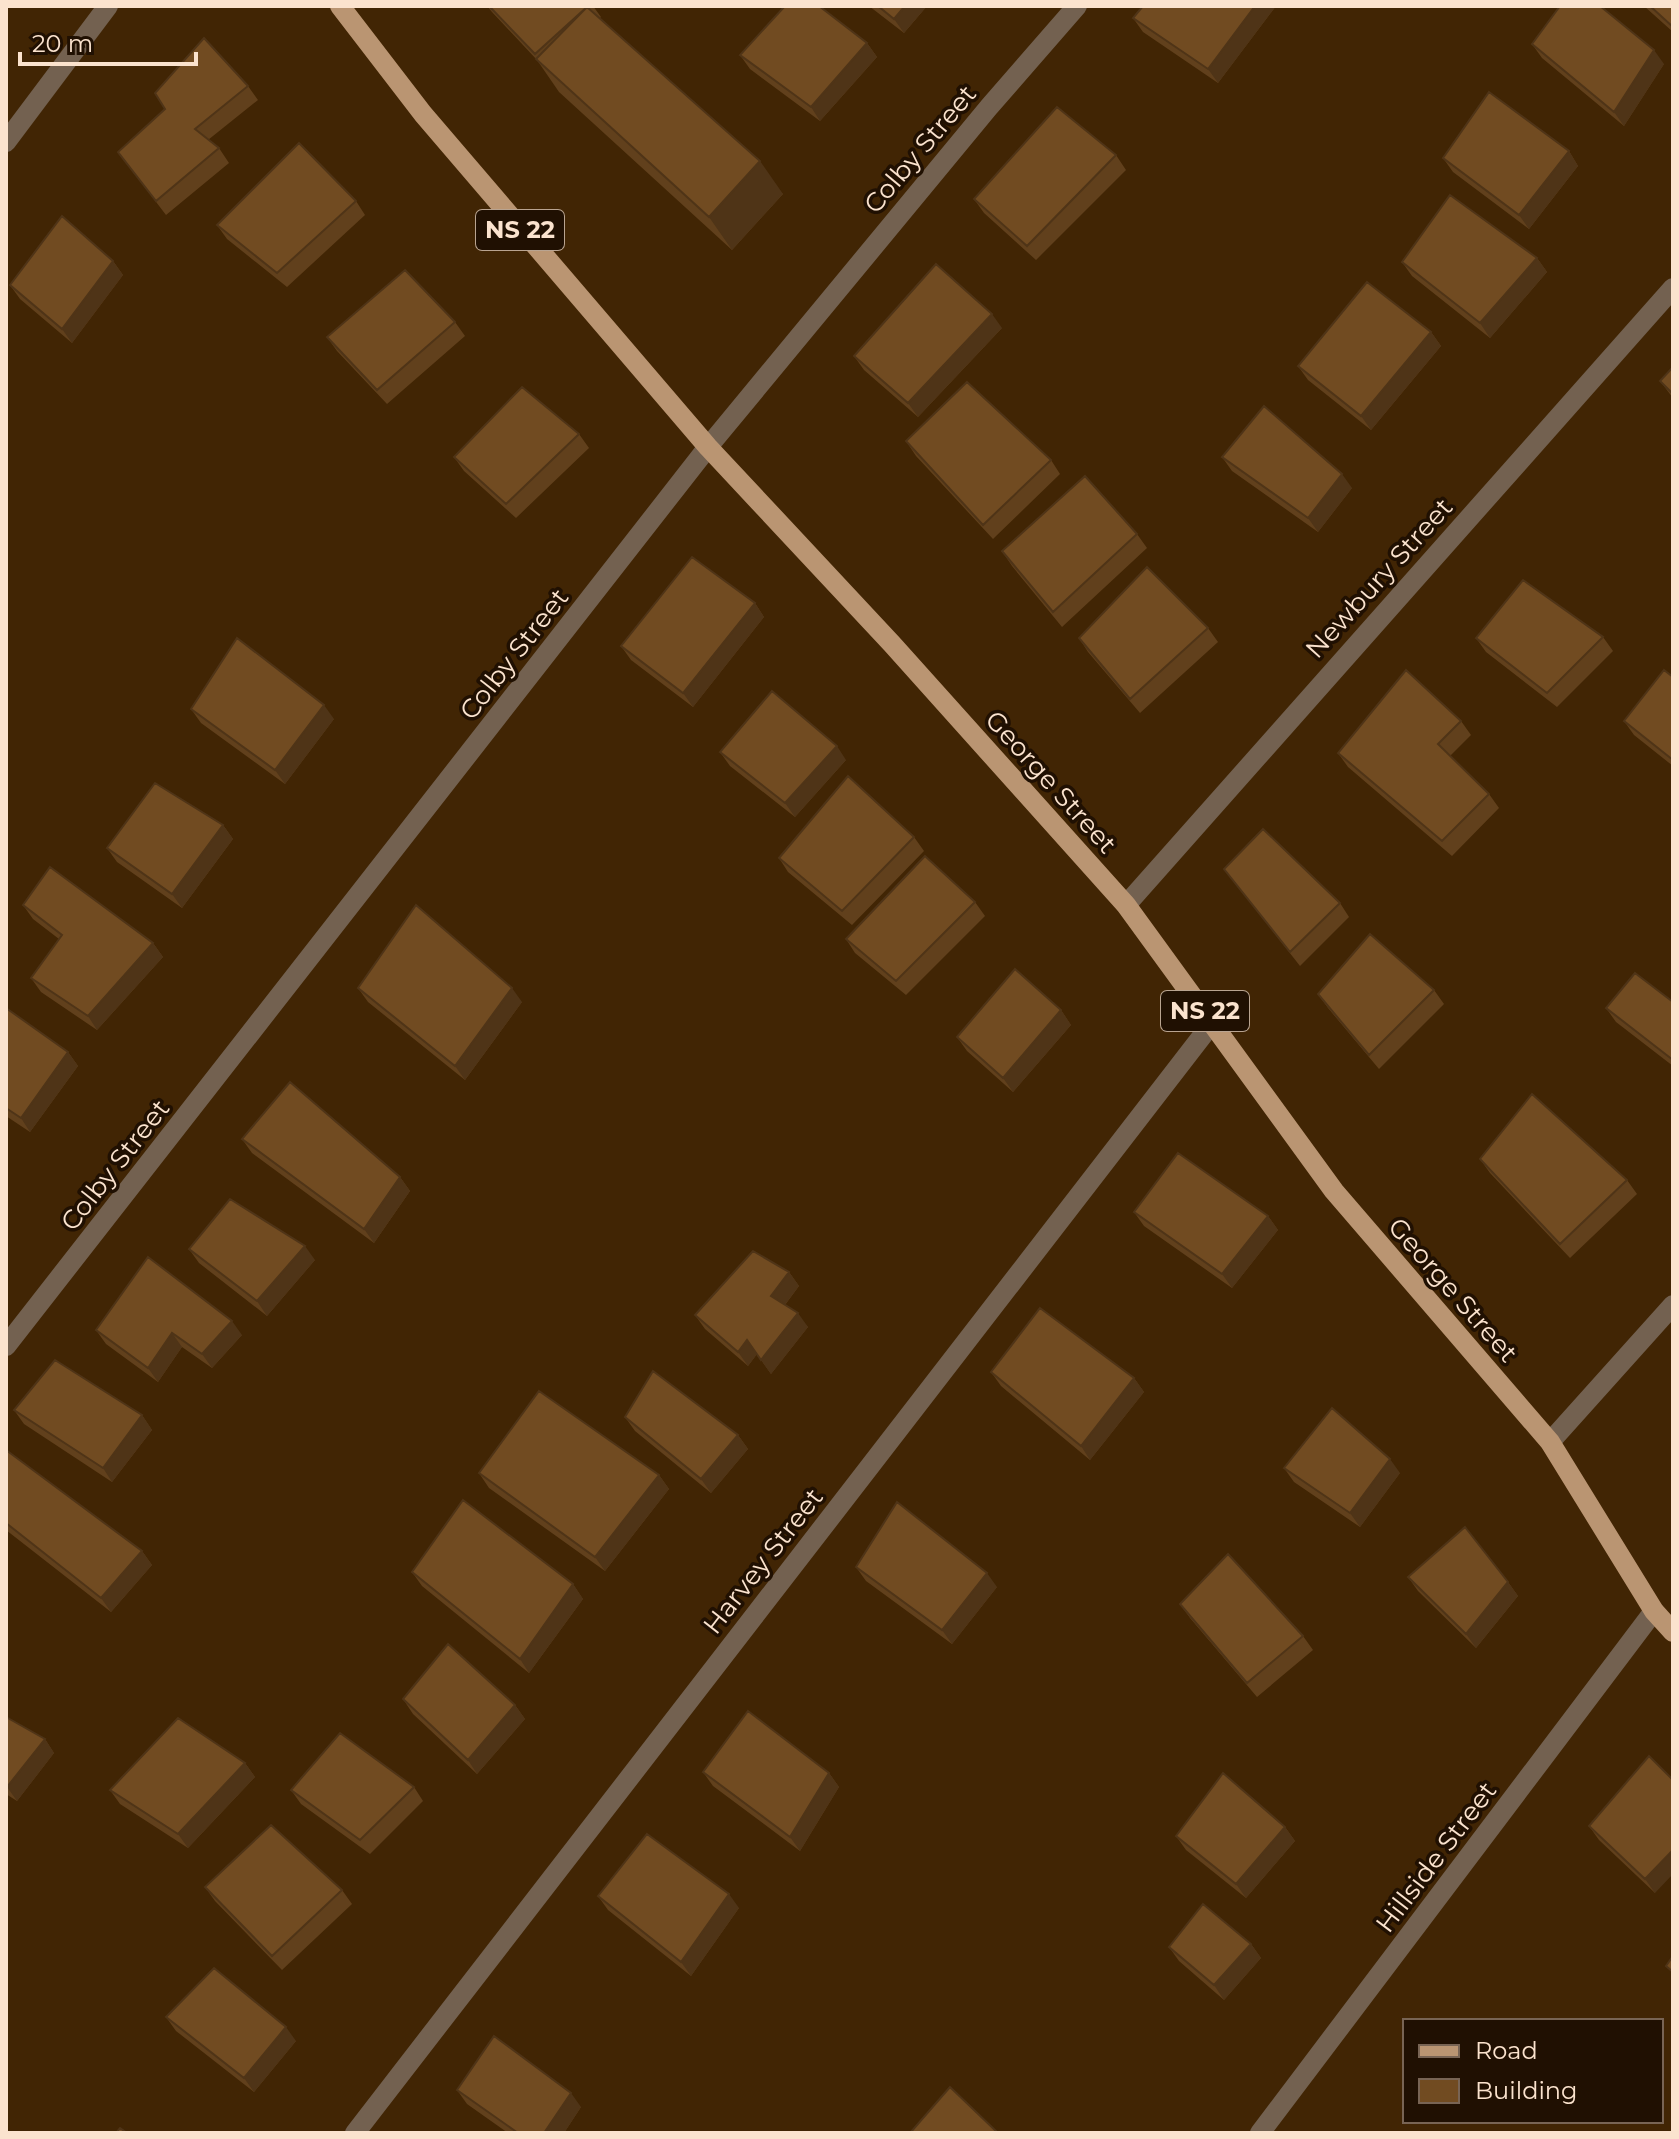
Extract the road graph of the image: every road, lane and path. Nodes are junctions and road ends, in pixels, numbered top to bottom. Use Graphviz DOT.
graph roads {
  1 [pos="108,6"];
  2 [pos="340,6"];
  3 [pos="1077,6"];
  4 [pos="6,142"];
  5 [pos="1673,288"];
  6 [pos="708,447"];
  7 [pos="1126,905"];
  8 [pos="1213,1022"];
  9 [pos="1673,1305"];
  10 [pos="6,1346"];
  11 [pos="1550,1442"];
  12 [pos="1654,1611"];
  13 [pos="1673,1632"];
  14 [pos="355,2133"];
  15 [pos="1260,2133"];
  1 -- 4 [label="street"];
  2 -- 6 [label="main road, George Street / NS 22"];
  3 -- 6 [label="street, Colby Street"];
  5 -- 7 [label="street, Newbury Street"];
  6 -- 7 [label="main road, George Street / NS 22"];
  6 -- 10 [label="street, Colby Street"];
  7 -- 8 [label="main road, George Street / NS 22"];
  8 -- 11 [label="main road, George Street / NS 22"];
  8 -- 14 [label="street, Harvey Street"];
  9 -- 11 [label="street"];
  11 -- 12 [label="main road, George Street / NS 22"];
  12 -- 13 [label="main road, George Street / NS 22"];
  12 -- 15 [label="street, Hillside Street"];
}
